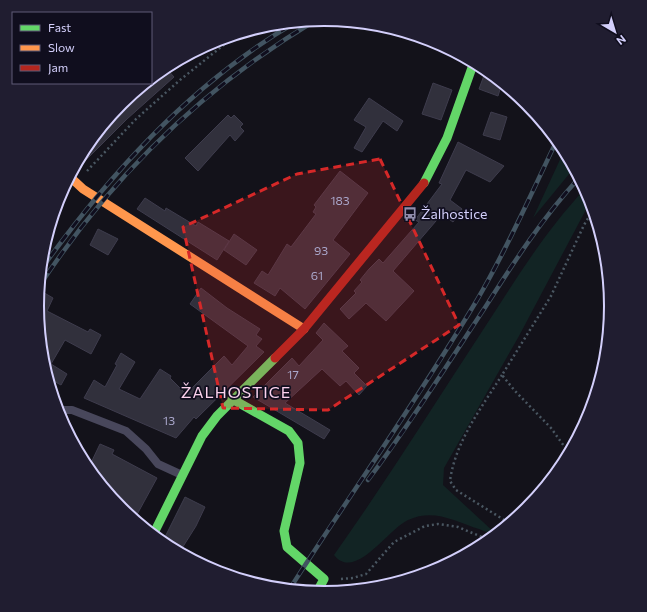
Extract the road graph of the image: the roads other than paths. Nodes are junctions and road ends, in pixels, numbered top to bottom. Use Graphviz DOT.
graph roads {
  1 [pos="472,69"];
  2 [pos="73,180"];
  3 [pos="304,329"];
  4 [pos="232,399"];
  5 [pos="64,410"];
  6 [pos="182,476"];
  7 [pos="156,530"];
  8 [pos="320,586"];
  1 -- 3 [label="main road"];
  2 -- 3 [label="main road"];
  3 -- 4 [label="main road"];
  4 -- 6 [label="main road"];
  4 -- 8 [label="main road"];
  5 -- 6 [label="lane"];
  6 -- 7 [label="main road"];
}
